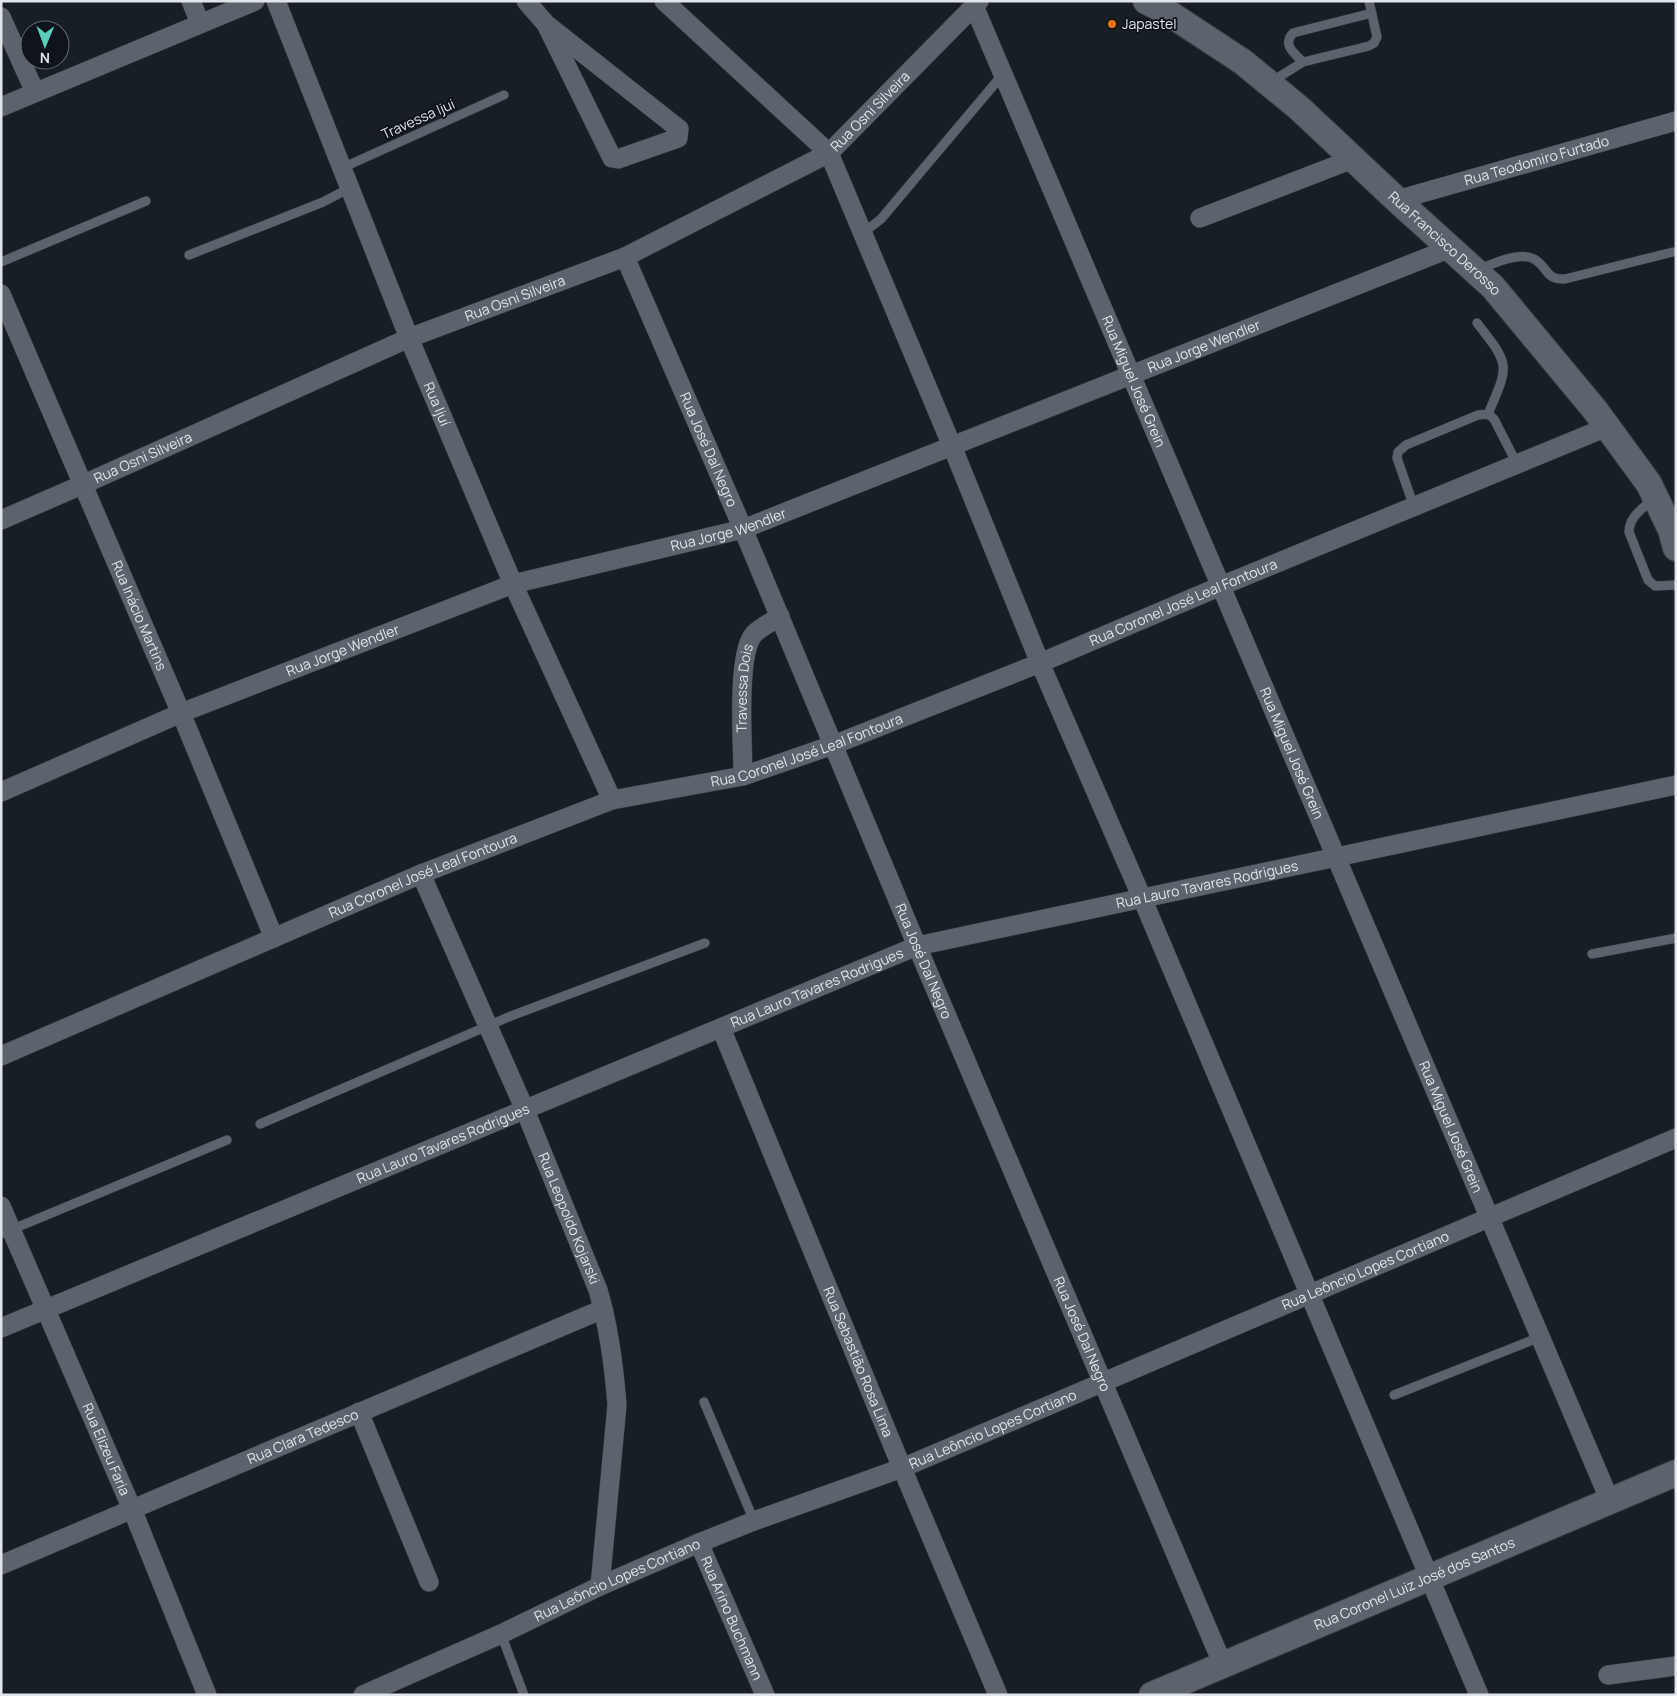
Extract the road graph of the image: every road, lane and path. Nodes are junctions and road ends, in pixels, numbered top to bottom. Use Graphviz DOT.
graph roads {
  1 [pos="191,1"];
  2 [pos="255,1"];
  3 [pos="276,1"];
  4 [pos="526,1"];
  5 [pos="664,1"];
  6 [pos="1369,1"];
  7 [pos="977,4"];
  8 [pos="1160,4"];
  9 [pos="1372,13"];
  10 [pos="1,18"];
  11 [pos="200,23"];
  12 [pos="546,24"];
  13 [pos="1303,62"];
  14 [pos="1003,74"];
  15 [pos="1269,84"];
  16 [pos="35,92"];
  17 [pos="504,95"];
  18 [pos="1,106"];
  19 [pos="1676,121"];
  20 [pos="829,153"];
  21 [pos="1353,159"];
  22 [pos="342,168"];
  23 [pos="350,188"];
  24 [pos="1398,200"];
  25 [pos="146,201"];
  26 [pos="1200,218"];
  27 [pos="863,233"];
  28 [pos="1451,248"];
  29 [pos="1673,252"];
  30 [pos="188,255"];
  31 [pos="625,257"];
  32 [pos="1,262"];
  33 [pos="1476,271"];
  34 [pos="1,294"];
  35 [pos="1477,323"];
  36 [pos="9,332"];
  37 [pos="409,338"];
  38 [pos="1131,375"];
  39 [pos="1488,414"];
  40 [pos="1607,427"];
  41 [pos="952,446"];
  42 [pos="1517,464"];
  43 [pos="84,484"];
  44 [pos="1655,497"];
  45 [pos="1414,507"];
  46 [pos="1,520"];
  47 [pos="743,529"];
  48 [pos="1674,536"];
  49 [pos="513,584"];
  50 [pos="1676,585"];
  51 [pos="1221,586"];
  52 [pos="780,616"];
  53 [pos="1040,663"];
  54 [pos="181,713"];
  55 [pos="833,745"];
  56 [pos="743,776"];
  57 [pos="1676,785"];
  58 [pos="1,792"];
  59 [pos="612,800"];
  60 [pos="1336,857"];
  61 [pos="421,874"];
  62 [pos="1142,898"];
  63 [pos="274,938"];
  64 [pos="1676,938"];
  65 [pos="705,943"];
  66 [pos="917,946"];
  67 [pos="1592,954"];
  68 [pos="488,1027"];
  69 [pos="721,1028"];
  70 [pos="1,1056"];
  71 [pos="524,1110"];
  72 [pos="260,1124"];
  73 [pos="1676,1138"];
  74 [pos="227,1140"];
  75 [pos="1,1206"];
  76 [pos="1489,1218"];
  77 [pos="6,1232"];
  78 [pos="1309,1294"];
  79 [pos="46,1309"];
  80 [pos="604,1309"];
  81 [pos="1,1328"];
  82 [pos="1540,1337"];
  83 [pos="1103,1382"];
  84 [pos="1394,1395"];
  85 [pos="704,1402"];
  86 [pos="359,1412"];
  87 [pos="902,1468"];
  88 [pos="1676,1473"];
  89 [pos="1610,1501"];
  90 [pos="132,1509"];
  91 [pos="754,1521"];
  92 [pos="699,1543"];
  93 [pos="1,1564"];
  94 [pos="1428,1578"];
  95 [pos="429,1582"];
  96 [pos="600,1586"];
  97 [pos="502,1634"];
  98 [pos="1223,1665"];
  99 [pos="1676,1666"];
  100 [pos="1608,1675"];
  101 [pos="207,1695"];
  102 [pos="363,1695"];
  103 [pos="524,1695"];
  104 [pos="765,1695"];
  105 [pos="998,1695"];
  106 [pos="1152,1695"];
  107 [pos="1479,1695"];
  1 -- 11 [label="street"];
  2 -- 11 [label="street"];
  3 -- 22 [label="street, Rua Ijuí"];
  4 -- 12 [label="street"];
  5 -- 20 [label="street"];
  6 -- 9 [label="lane"];
  7 -- 14 [label="street, Rua Miguel José Grein"];
  7 -- 20 [label="street, Rua Osni Silveira"];
  8 -- 15 [label="main road, Rua Francisco Derosso"];
  9 -- 13 [label="lane"];
  9 -- 13 [label="lane"];
  10 -- 16 [label="street"];
  11 -- 16 [label="street"];
  12 -- 12 [label="street"];
  13 -- 15 [label="lane"];
  14 -- 27 [label="lane"];
  14 -- 38 [label="street, Rua Miguel José Grein"];
  15 -- 21 [label="main road, Rua Francisco Derosso"];
  16 -- 18 [label="street"];
  17 -- 22 [label="lane, Travessa Ijui"];
  19 -- 24 [label="street, Rua Teodomiro Furtado"];
  20 -- 27 [label="street"];
  20 -- 31 [label="street, Rua Osni Silveira"];
  21 -- 24 [label="main road, Rua Francisco Derosso"];
  21 -- 26 [label="street"];
  22 -- 23 [label="street, Rua Ijuí"];
  23 -- 30 [label="lane"];
  23 -- 37 [label="street, Rua Ijuí"];
  24 -- 28 [label="main road, Rua Francisco Derosso"];
  25 -- 32 [label="lane"];
  27 -- 41 [label="street"];
  28 -- 33 [label="main road, Rua Francisco Derosso"];
  28 -- 38 [label="street, Rua Jorge Wendler"];
  29 -- 33 [label="lane"];
  31 -- 37 [label="street, Rua Osni Silveira"];
  31 -- 47 [label="street, Rua José Dal Negro"];
  33 -- 40 [label="main road, Rua Francisco Derosso"];
  34 -- 36 [label="street, Rua Inácio Martins"];
  35 -- 39 [label="lane"];
  36 -- 43 [label="street, Rua Inácio Martins"];
  37 -- 43 [label="street, Rua Osni Silveira"];
  37 -- 49 [label="street, Rua Ijuí"];
  38 -- 41 [label="street, Rua Jorge Wendler"];
  38 -- 51 [label="street, Rua Miguel José Grein"];
  39 -- 42 [label="lane"];
  39 -- 45 [label="lane"];
  40 -- 42 [label="street, Rua Coronel José Leal Fontoura"];
  40 -- 44 [label="main road, Rua Francisco Derosso"];
  41 -- 47 [label="street, Rua Jorge Wendler"];
  41 -- 53 [label="street"];
  42 -- 45 [label="street, Rua Coronel José Leal Fontoura"];
  43 -- 46 [label="street, Rua Osni Silveira"];
  43 -- 54 [label="street, Rua Inácio Martins"];
  44 -- 48 [label="main road, Rua Francisco Derosso"];
  44 -- 50 [label="lane"];
  45 -- 51 [label="street, Rua Coronel José Leal Fontoura"];
  47 -- 49 [label="street, Rua Jorge Wendler"];
  47 -- 52 [label="street, Rua José Dal Negro"];
  49 -- 54 [label="street, Rua Jorge Wendler"];
  49 -- 59 [label="street, Rua Ijuí"];
  51 -- 53 [label="street, Rua Coronel José Leal Fontoura"];
  51 -- 60 [label="street, Rua Miguel José Grein"];
  52 -- 55 [label="street, Rua José Dal Negro"];
  52 -- 56 [label="street, Travessa Dois"];
  53 -- 55 [label="street, Rua Coronel José Leal Fontoura"];
  53 -- 62 [label="street"];
  54 -- 58 [label="street, Rua Jorge Wendler"];
  54 -- 63 [label="street, Rua Inácio Martins"];
  55 -- 56 [label="street, Rua Coronel José Leal Fontoura"];
  55 -- 66 [label="street, Rua José Dal Negro"];
  56 -- 59 [label="street, Rua Coronel José Leal Fontoura"];
  57 -- 60 [label="street, Rua Lauro Tavares Rodrigues"];
  59 -- 61 [label="street, Rua Coronel José Leal Fontoura"];
  60 -- 62 [label="street, Rua Lauro Tavares Rodrigues"];
  60 -- 76 [label="street, Rua Miguel José Grein"];
  61 -- 63 [label="street, Rua Coronel José Leal Fontoura"];
  61 -- 68 [label="street, Rua Leopoldo Kojarski"];
  62 -- 66 [label="street, Rua Lauro Tavares Rodrigues"];
  62 -- 78 [label="street"];
  63 -- 70 [label="street, Rua Coronel José Leal Fontoura"];
  64 -- 67 [label="lane"];
  65 -- 68 [label="lane"];
  66 -- 69 [label="street, Rua Lauro Tavares Rodrigues"];
  66 -- 83 [label="street, Rua José Dal Negro"];
  68 -- 71 [label="street, Rua Leopoldo Kojarski"];
  68 -- 72 [label="lane"];
  69 -- 71 [label="street, Rua Lauro Tavares Rodrigues"];
  69 -- 87 [label="street, Rua Sebastião Rosa Lima"];
  71 -- 79 [label="street, Rua Lauro Tavares Rodrigues"];
  71 -- 80 [label="street, Rua Leopoldo Kojarski"];
  73 -- 76 [label="street, Rua Leôncio Lopes Cortiano"];
  74 -- 77 [label="lane"];
  75 -- 77 [label="street, Rua Elizeu Faria"];
  76 -- 78 [label="street, Rua Leôncio Lopes Cortiano"];
  76 -- 82 [label="street, Rua Miguel José Grein"];
  77 -- 79 [label="street, Rua Elizeu Faria"];
  78 -- 83 [label="street, Rua Leôncio Lopes Cortiano"];
  78 -- 94 [label="street"];
  79 -- 81 [label="street, Rua Lauro Tavares Rodrigues"];
  79 -- 90 [label="street, Rua Elizeu Faria"];
  80 -- 86 [label="street, Rua Clara Tedesco"];
  80 -- 96 [label="street, Rua Leopoldo Kojarski"];
  82 -- 84 [label="lane"];
  82 -- 89 [label="street, Rua Miguel José Grein"];
  83 -- 87 [label="street, Rua Leôncio Lopes Cortiano"];
  83 -- 98 [label="street, Rua José Dal Negro"];
  85 -- 91 [label="lane"];
  86 -- 90 [label="street, Rua Clara Tedesco"];
  86 -- 95 [label="street"];
  87 -- 91 [label="street, Rua Leôncio Lopes Cortiano"];
  87 -- 105 [label="street, Rua Sebastião Rosa Lima"];
  88 -- 89 [label="main road, Rua Coronel Luiz José dos Santos"];
  89 -- 94 [label="main road, Rua Coronel Luiz José dos Santos"];
  90 -- 93 [label="street, Rua Clara Tedesco"];
  90 -- 101 [label="street, Rua Elizeu Faria"];
  91 -- 92 [label="street, Rua Leôncio Lopes Cortiano"];
  92 -- 96 [label="street, Rua Leôncio Lopes Cortiano"];
  92 -- 104 [label="street, Rua Arino Buchmann"];
  94 -- 98 [label="main road, Rua Coronel Luiz José dos Santos"];
  94 -- 107 [label="street"];
  96 -- 97 [label="street, Rua Leôncio Lopes Cortiano"];
  97 -- 102 [label="street, Rua Leôncio Lopes Cortiano"];
  97 -- 103 [label="lane"];
  98 -- 106 [label="main road, Rua Coronel Luiz José dos Santos"];
  99 -- 100 [label="street"];
}
